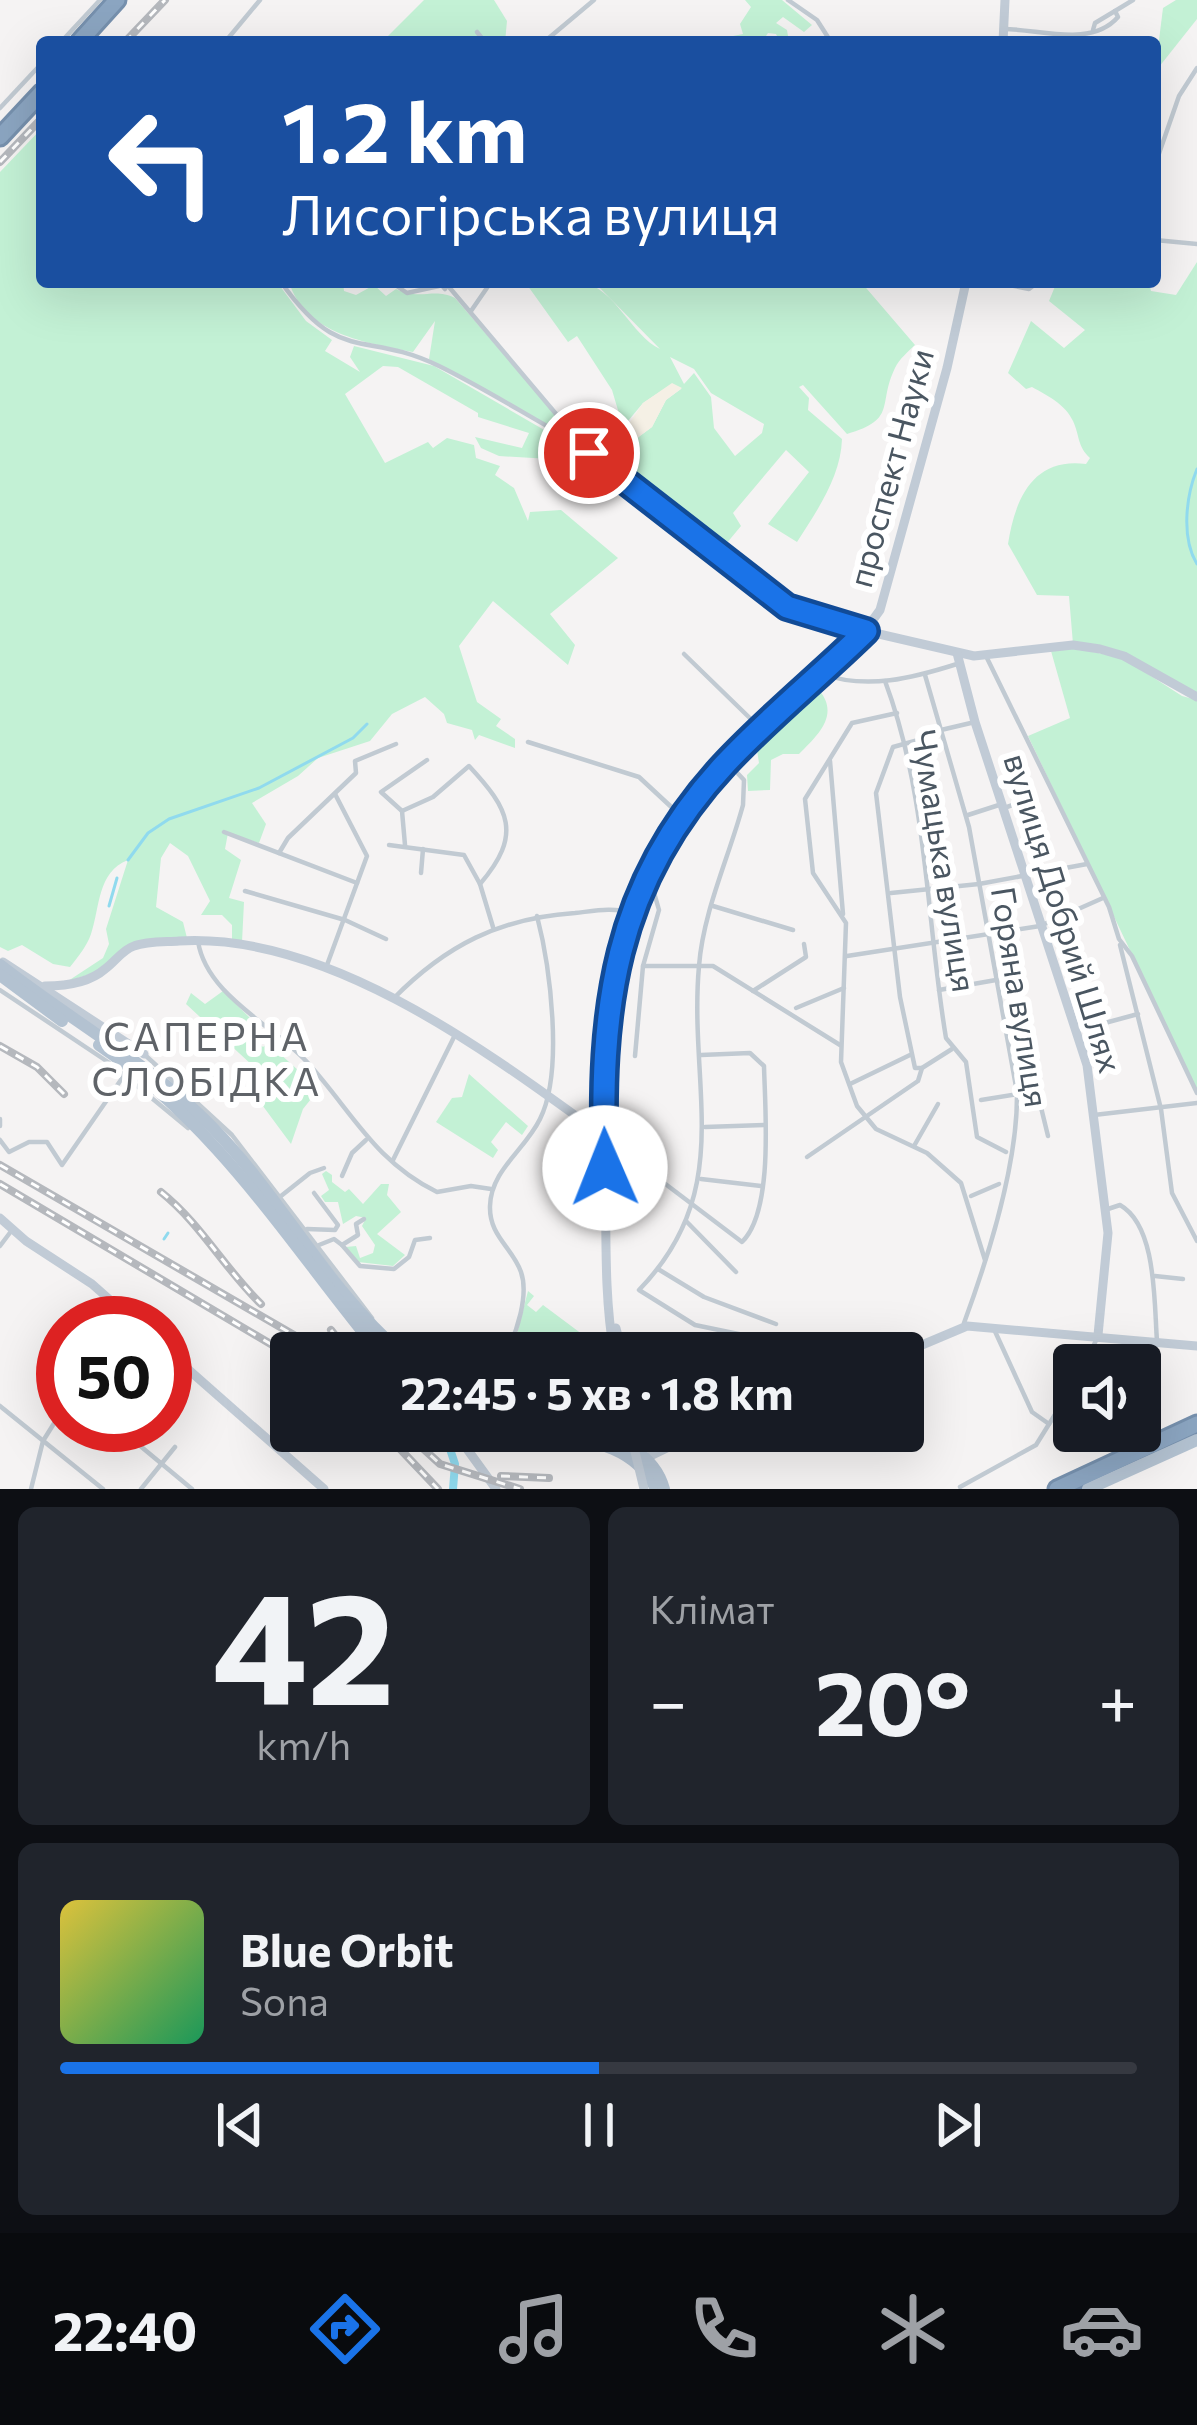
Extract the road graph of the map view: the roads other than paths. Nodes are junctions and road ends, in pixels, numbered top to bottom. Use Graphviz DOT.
graph roads {
  1 [pos="100,0"];
  2 [pos="117,0"];
  3 [pos="127,0"];
  4 [pos="260,0"];
  5 [pos="594,0"];
  6 [pos="788,0"];
  7 [pos="1006,0"];
  8 [pos="1132,0"];
  9 [pos="1004,29"];
  10 [pos="477,32"];
  11 [pos="67,36"];
  12 [pos="84,36"];
  13 [pos="94,36"];
  14 [pos="230,36"];
  15 [pos="480,36"];
  16 [pos="551,36"];
  17 [pos="827,36"];
  18 [pos="1004,36"];
  19 [pos="1197,68"];
  20 [pos="36,69"];
  21 [pos="36,87"];
  22 [pos="36,98"];
  23 [pos="0,108"];
  24 [pos="0,126"];
  25 [pos="0,137"];
  26 [pos="1161,148"];
  27 [pos="1161,240"];
  28 [pos="1197,244"];
  29 [pos="286,288"];
  30 [pos="452,288"];
  31 [pos="487,288"];
  32 [pos="964,288"];
  33 [pos="471,311"];
  34 [pos="565,426"];
  35 [pos="559,433"];
  36 [pos="572,437"];
  37 [pos="866,631"];
  38 [pos="684,654"];
  39 [pos="986,656"];
  40 [pos="957,659"];
  41 [pos="821,674"];
  42 [pos="925,675"];
  43 [pos="885,681"];
  44 [pos="1197,697"];
  45 [pos="897,713"];
  46 [pos="975,722"];
  47 [pos="762,730"];
  48 [pos="941,732"];
  49 [pos="528,742"];
  50 [pos="905,743"];
  51 [pos="397,744"];
  52 [pos="427,760"];
  53 [pos="830,761"];
  54 [pos="727,762"];
  55 [pos="335,794"];
  56 [pos="1033,798"];
  57 [pos="1003,806"];
  58 [pos="402,811"];
  59 [pos="966,816"];
  60 [pos="682,818"];
  61 [pos="224,832"];
  62 [pos="389,845"];
  63 [pos="405,846"];
  64 [pos="423,847"];
  65 [pos="279,854"];
  66 [pos="1087,864"];
  67 [pos="421,873"];
  68 [pos="1024,877"];
  69 [pos="645,880"];
  70 [pos="357,883"];
  71 [pos="480,884"];
  72 [pos="979,884"];
  73 [pos="244,891"];
  74 [pos="928,891"];
  75 [pos="889,894"];
  76 [pos="1103,898"];
  77 [pos="713,906"];
  78 [pos="631,913"];
  79 [pos="843,914"];
  80 [pos="537,916"];
  81 [pos="345,920"];
  82 [pos="1040,926"];
  83 [pos="493,927"];
  84 [pos="793,930"];
  85 [pos="988,934"];
  86 [pos="386,939"];
  87 [pos="1119,939"];
  88 [pos="198,941"];
  89 [pos="804,944"];
  90 [pos="934,945"];
  91 [pos="894,950"];
  92 [pos="846,957"];
  93 [pos="0,963"];
  94 [pos="699,964"];
  95 [pos="327,965"];
  96 [pos="643,966"];
  97 [pos="0,975"];
  98 [pos="996,980"];
  99 [pos="45,986"];
  100 [pos="844,988"];
  101 [pos="0,990"];
  102 [pos="939,990"];
  103 [pos="753,991"];
  104 [pos="393,999"];
  105 [pos="796,1009"];
  106 [pos="1138,1014"];
  107 [pos="1101,1024"];
  108 [pos="454,1037"];
  109 [pos="840,1045"];
  110 [pos="952,1049"];
  111 [pos="144,1054"];
  112 [pos="701,1055"];
  113 [pos="910,1055"];
  114 [pos="634,1056"];
  115 [pos="922,1068"];
  116 [pos="125,1074"];
  117 [pos="153,1074"];
  118 [pos="848,1084"];
  119 [pos="1017,1092"];
  120 [pos="1197,1093"];
  121 [pos="547,1094"];
  122 [pos="981,1100"];
  123 [pos="1197,1103"];
  124 [pos="938,1104"];
  125 [pos="1161,1109"];
  126 [pos="604,1115"];
  127 [pos="1094,1115"];
  128 [pos="864,1116"];
  129 [pos="586,1124"];
  130 [pos="765,1125"];
  131 [pos="704,1127"];
  132 [pos="1048,1136"];
  133 [pos="605,1138"];
  134 [pos="0,1140"];
  135 [pos="366,1140"];
  136 [pos="914,1146"];
  137 [pos="624,1151"];
  138 [pos="1009,1154"];
  139 [pos="807,1157"];
  140 [pos="393,1160"];
  141 [pos="605,1160"];
  142 [pos="325,1168"];
  143 [pos="341,1176"];
  144 [pos="701,1179"];
  145 [pos="998,1184"];
  146 [pos="761,1186"];
  147 [pos="491,1189"];
  148 [pos="314,1193"];
  149 [pos="281,1196"];
  150 [pos="969,1198"];
  151 [pos="694,1203"];
  152 [pos="1105,1210"];
  153 [pos="0,1218"];
  154 [pos="364,1219"];
  155 [pos="279,1221"];
  156 [pos="686,1221"];
  157 [pos="301,1228"];
  158 [pos="12,1230"];
  159 [pos="430,1238"];
  160 [pos="1197,1241"];
  161 [pos="342,1244"];
  162 [pos="319,1245"];
  163 [pos="0,1246"];
  164 [pos="986,1260"];
  165 [pos="658,1269"];
  166 [pos="736,1272"];
  167 [pos="1155,1276"];
  168 [pos="1184,1279"];
  169 [pos="608,1294"];
  170 [pos="102,1296"];
  171 [pos="776,1324"];
  172 [pos="963,1326"];
  173 [pos="993,1328"];
  174 [pos="374,1332"];
  175 [pos="375,1332"];
  176 [pos="378,1332"];
  177 [pos="515,1332"];
  178 [pos="610,1332"];
  179 [pos="612,1332"];
  180 [pos="729,1332"];
  181 [pos="1098,1335"];
  182 [pos="1157,1342"];
  183 [pos="924,1344"];
  184 [pos="1094,1344"];
  185 [pos="1197,1346"];
  186 [pos="192,1372"];
  187 [pos="0,1406"];
  188 [pos="1053,1420"];
  189 [pos="1197,1424"];
  190 [pos="1050,1425"];
  191 [pos="36,1436"];
  192 [pos="1197,1440"];
  193 [pos="40,1452"];
  194 [pos="56,1452"];
  195 [pos="147,1452"];
  196 [pos="170,1452"];
  197 [pos="471,1452"];
  198 [pos="626,1452"];
  199 [pos="635,1452"];
  200 [pos="636,1452"];
  201 [pos="646,1452"];
  202 [pos="663,1452"];
  203 [pos="646,1458"];
  204 [pos="160,1463"];
  205 [pos="660,1485"];
  206 [pos="960,1487"];
  207 [pos="31,1489"];
  208 [pos="103,1489"];
  209 [pos="141,1489"];
  210 [pos="192,1489"];
  211 [pos="324,1489"];
  212 [pos="496,1489"];
  213 [pos="644,1489"];
  214 [pos="1057,1489"];
  215 [pos="1088,1489"];
  1 -- 11 [label="street"];
  2 -- 12 [label="highway"];
  3 -- 13 [label="highway"];
  4 -- 14 [label="street"];
  5 -- 16 [label="street"];
  6 -- 17 [label="street"];
  7 -- 9 [label="street"];
  8 -- 9 [label="street"];
  9 -- 18 [label="street"];
  10 -- 15 [label="street"];
  19 -- 26 [label="street"];
  20 -- 23 [label="street"];
  21 -- 24 [label="highway"];
  22 -- 25 [label="highway"];
  27 -- 28 [label="street"];
  29 -- 35 [label="street"];
  30 -- 33 [label="street"];
  31 -- 33 [label="street"];
  32 -- 37 [label="street, проспект Науки"];
  33 -- 34 [label="street"];
  34 -- 35 [label="street"];
  34 -- 36 [label="street"];
  35 -- 36 [label="street"];
  36 -- 37 [label="street"];
  37 -- 40 [label="street"];
  37 -- 41 [label="street, проспект Науки"];
  38 -- 47 [label="street"];
  39 -- 40 [label="street"];
  39 -- 44 [label="street"];
  39 -- 66 [label="street"];
  40 -- 42 [label="street"];
  40 -- 46 [label="street, вулиця Добрий Шлях"];
  41 -- 43 [label="street"];
  41 -- 47 [label="street, проспект Науки"];
  42 -- 43 [label="street"];
  42 -- 48 [label="street, Горяна вулиця"];
  43 -- 45 [label="street, Чумацька вулиця"];
  45 -- 50 [label="street, Чумацька вулиця"];
  45 -- 53 [label="street"];
  46 -- 48 [label="street"];
  46 -- 57 [label="street, вулиця Добрий Шлях"];
  47 -- 54 [label="street, проспект Науки"];
  48 -- 50 [label="street"];
  48 -- 59 [label="street, Горяна вулиця"];
  49 -- 60 [label="street"];
  50 -- 74 [label="street, Чумацька вулиця"];
  50 -- 75 [label="street"];
  51 -- 55 [label="street"];
  52 -- 58 [label="street"];
  53 -- 79 [label="street"];
  53 -- 79 [label="street"];
  54 -- 60 [label="street, проспект Науки"];
  54 -- 77 [label="street"];
  55 -- 65 [label="street"];
  55 -- 70 [label="street"];
  56 -- 57 [label="street"];
  57 -- 59 [label="street"];
  57 -- 68 [label="street, вулиця Добрий Шлях"];
  58 -- 63 [label="street"];
  58 -- 71 [label="street"];
  59 -- 72 [label="street, Горяна вулиця"];
  60 -- 69 [label="street, проспект Науки"];
  61 -- 65 [label="street"];
  62 -- 63 [label="street"];
  63 -- 64 [label="street"];
  64 -- 67 [label="street"];
  64 -- 71 [label="street"];
  65 -- 70 [label="street"];
  66 -- 68 [label="street"];
  66 -- 76 [label="street"];
  68 -- 72 [label="street"];
  68 -- 82 [label="street, вулиця Добрий Шлях"];
  69 -- 78 [label="street, проспект Науки"];
  69 -- 96 [label="street"];
  70 -- 81 [label="street"];
  71 -- 83 [label="street"];
  72 -- 74 [label="street"];
  72 -- 85 [label="street, Горяна вулиця"];
  73 -- 81 [label="street"];
  74 -- 75 [label="street"];
  74 -- 90 [label="street, Чумацька вулиця"];
  75 -- 91 [label="street"];
  76 -- 82 [label="street"];
  76 -- 87 [label="street"];
  77 -- 84 [label="street"];
  77 -- 94 [label="street"];
  78 -- 80 [label="street"];
  78 -- 126 [label="street, проспект Науки"];
  79 -- 92 [label="street"];
  80 -- 83 [label="street"];
  80 -- 121 [label="street"];
  81 -- 86 [label="street"];
  81 -- 95 [label="street"];
  82 -- 85 [label="street"];
  82 -- 127 [label="street, вулиця Добрий Шлях"];
  83 -- 104 [label="street"];
  85 -- 90 [label="street"];
  85 -- 98 [label="street, Горяна вулиця"];
  87 -- 106 [label="street"];
  87 -- 120 [label="street"];
  88 -- 95 [label="street"];
  88 -- 99 [label="street"];
  88 -- 135 [label="street"];
  89 -- 103 [label="street"];
  90 -- 91 [label="street"];
  90 -- 102 [label="street, Чумацька вулиця"];
  91 -- 92 [label="street"];
  91 -- 113 [label="street"];
  92 -- 100 [label="street"];
  93 -- 99 [label="street"];
  93 -- 117 [label="main road"];
  94 -- 96 [label="street"];
  94 -- 103 [label="street"];
  94 -- 112 [label="street"];
  95 -- 104 [label="street"];
  96 -- 114 [label="street"];
  97 -- 155 [label="main road"];
  98 -- 102 [label="street"];
  98 -- 119 [label="street, Горяна вулиця"];
  99 -- 111 [label="street"];
  100 -- 105 [label="street"];
  100 -- 109 [label="street"];
  101 -- 116 [label="street"];
  102 -- 110 [label="street, Чумацька вулиця"];
  103 -- 109 [label="street"];
  104 -- 108 [label="street"];
  106 -- 107 [label="street"];
  106 -- 125 [label="street"];
  108 -- 121 [label="street"];
  108 -- 140 [label="street"];
  109 -- 118 [label="street"];
  110 -- 115 [label="street"];
  110 -- 138 [label="street, Чумацька вулиця"];
  111 -- 117 [label="main road"];
  111 -- 149 [label="street"];
  112 -- 130 [label="street"];
  112 -- 131 [label="street"];
  113 -- 115 [label="street"];
  113 -- 118 [label="street"];
  115 -- 128 [label="street"];
  116 -- 134 [label="street"];
  116 -- 155 [label="street"];
  117 -- 157 [label="main road"];
  118 -- 128 [label="street"];
  119 -- 122 [label="street"];
  119 -- 132 [label="street"];
  119 -- 138 [label="street, Горяна вулиця"];
  121 -- 129 [label="street"];
  121 -- 147 [label="street"];
  123 -- 125 [label="street"];
  124 -- 136 [label="street"];
  125 -- 127 [label="street"];
  125 -- 160 [label="street"];
  126 -- 129 [label="street"];
  126 -- 133 [label="street, проспект Науки"];
  127 -- 152 [label="street, вулиця Добрий Шлях"];
  128 -- 136 [label="street"];
  128 -- 139 [label="street"];
  129 -- 133 [label="street"];
  130 -- 131 [label="street"];
  130 -- 146 [label="street"];
  131 -- 144 [label="street"];
  133 -- 137 [label="street"];
  133 -- 141 [label="street, проспект Науки"];
  135 -- 140 [label="street"];
  135 -- 143 [label="street"];
  136 -- 150 [label="street"];
  137 -- 141 [label="street"];
  137 -- 151 [label="street"];
  138 -- 164 [label="street, Горяна вулиця"];
  140 -- 147 [label="street"];
  141 -- 169 [label="street, проспект Науки"];
  142 -- 149 [label="street"];
  144 -- 146 [label="street"];
  144 -- 151 [label="street"];
  145 -- 150 [label="street"];
  146 -- 151 [label="street"];
  147 -- 177 [label="street"];
  148 -- 157 [label="street"];
  149 -- 157 [label="street"];
  150 -- 164 [label="street"];
  151 -- 156 [label="street"];
  152 -- 167 [label="street"];
  152 -- 181 [label="street, вулиця Добрий Шлях"];
  153 -- 158 [label="street"];
  154 -- 161 [label="street"];
  155 -- 174 [label="main road"];
  156 -- 165 [label="street"];
  156 -- 166 [label="street"];
  157 -- 162 [label="main road"];
  157 -- 175 [label="main road"];
  158 -- 163 [label="street"];
  158 -- 170 [label="street"];
  159 -- 161 [label="street"];
  161 -- 162 [label="street"];
  162 -- 176 [label="street"];
  164 -- 172 [label="street, Горяна вулиця"];
  165 -- 171 [label="street"];
  165 -- 180 [label="street"];
  167 -- 168 [label="street"];
  167 -- 182 [label="street"];
  169 -- 178 [label="street, проспект Науки"];
  169 -- 179 [label="street, проспект Науки"];
  172 -- 173 [label="street"];
  172 -- 183 [label="street"];
  173 -- 181 [label="street"];
  173 -- 190 [label="street"];
  181 -- 182 [label="street"];
  181 -- 184 [label="street"];
  182 -- 185 [label="street"];
  186 -- 211 [label="street"];
  187 -- 191 [label="street"];
  188 -- 190 [label="street"];
  189 -- 214 [label="highway"];
  190 -- 206 [label="street"];
  192 -- 215 [label="main road"];
  193 -- 207 [label="street"];
  194 -- 208 [label="street"];
  195 -- 204 [label="street"];
  196 -- 204 [label="street"];
  197 -- 212 [label="street"];
  198 -- 203 [label="main road"];
  199 -- 213 [label="street, bridge"];
  200 -- 203 [label="main road"];
  201 -- 203 [label="street"];
  202 -- 203 [label="street"];
  203 -- 205 [label="main road"];
  204 -- 209 [label="street"];
  204 -- 210 [label="street"];
}
